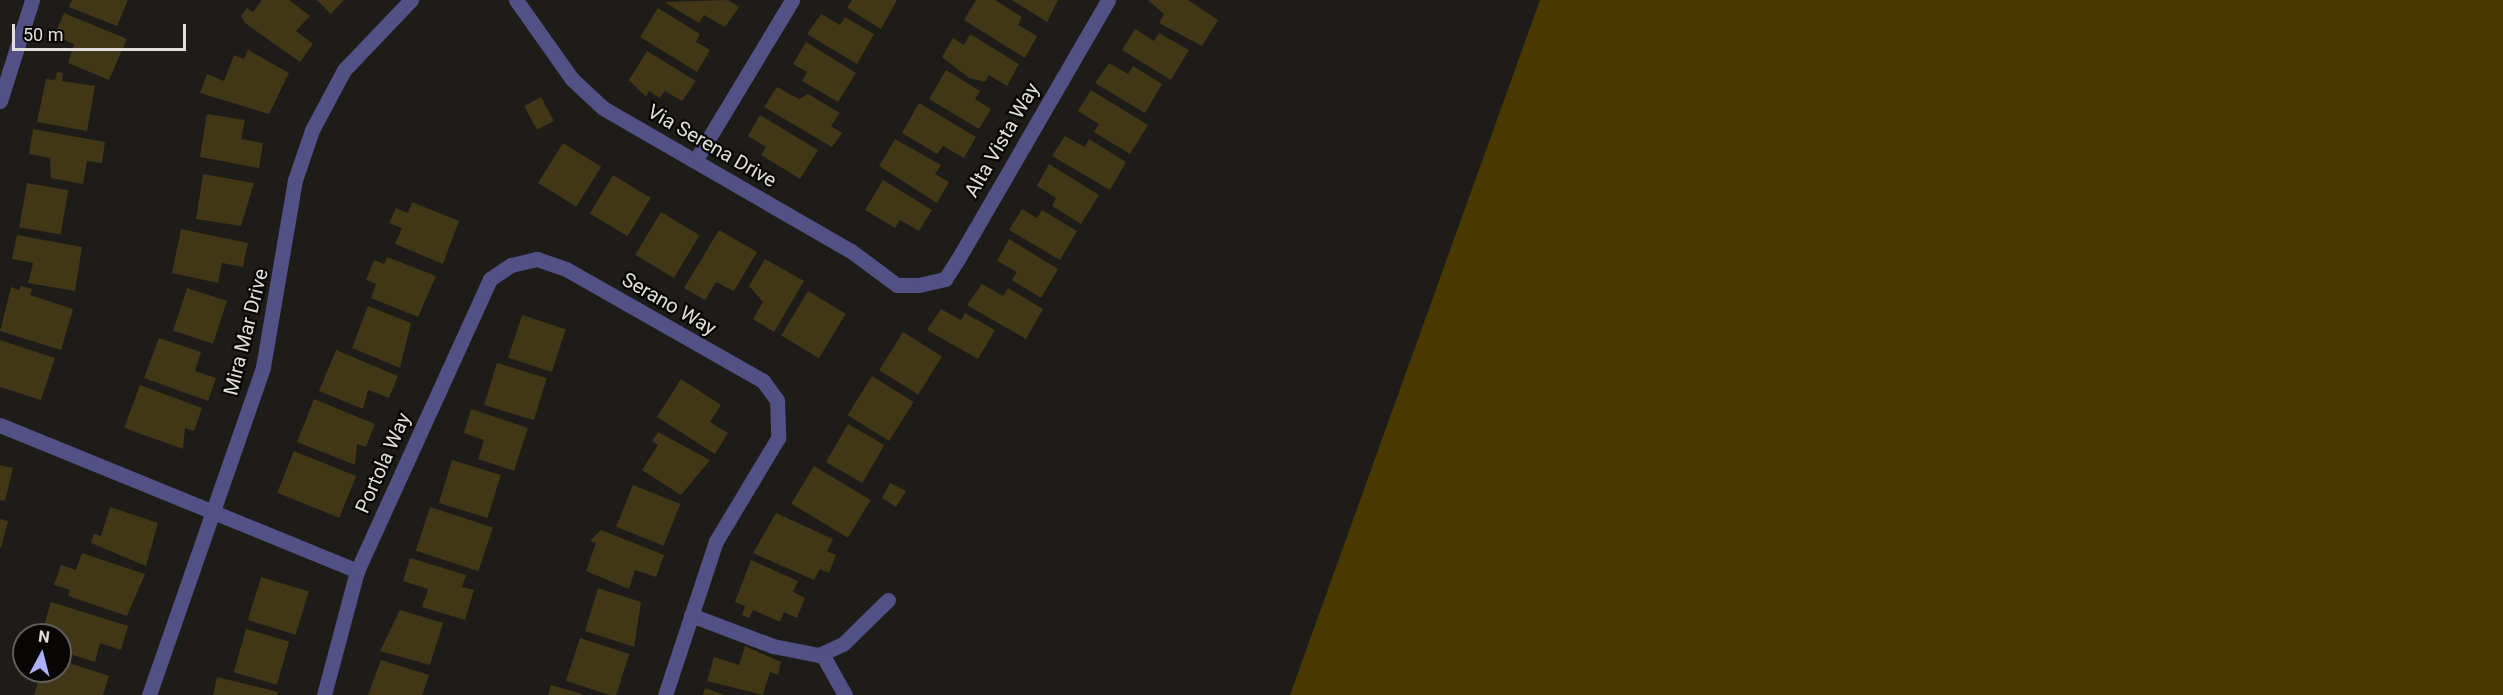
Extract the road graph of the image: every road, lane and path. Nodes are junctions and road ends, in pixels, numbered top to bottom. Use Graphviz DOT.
graph roads {
  1 [pos="32,0"];
  2 [pos="411,0"];
  3 [pos="516,0"];
  4 [pos="792,0"];
  5 [pos="1108,0"];
  6 [pos="0,101"];
  7 [pos="695,161"];
  8 [pos="512,265"];
  9 [pos="919,285"];
  10 [pos="0,425"];
  11 [pos="214,512"];
  12 [pos="357,571"];
  13 [pos="888,600"];
  14 [pos="691,615"];
  15 [pos="822,654"];
  16 [pos="149,695"];
  17 [pos="324,695"];
  18 [pos="665,695"];
  19 [pos="845,695"];
  1 -- 6 [label="street"];
  2 -- 11 [label="street, Mira Mar Drive"];
  3 -- 7 [label="street, Via Serena Drive"];
  4 -- 7 [label="street"];
  5 -- 9 [label="street, Alta Vista Way"];
  7 -- 9 [label="street, Via Serena Drive"];
  8 -- 12 [label="street, Portola Way"];
  8 -- 14 [label="street, Serano Way"];
  10 -- 11 [label="street"];
  11 -- 12 [label="street"];
  11 -- 16 [label="street, Mira Mar Drive"];
  12 -- 17 [label="street, Portola Way"];
  13 -- 15 [label="street"];
  14 -- 15 [label="street"];
  14 -- 18 [label="street"];
  15 -- 19 [label="street"];
}
